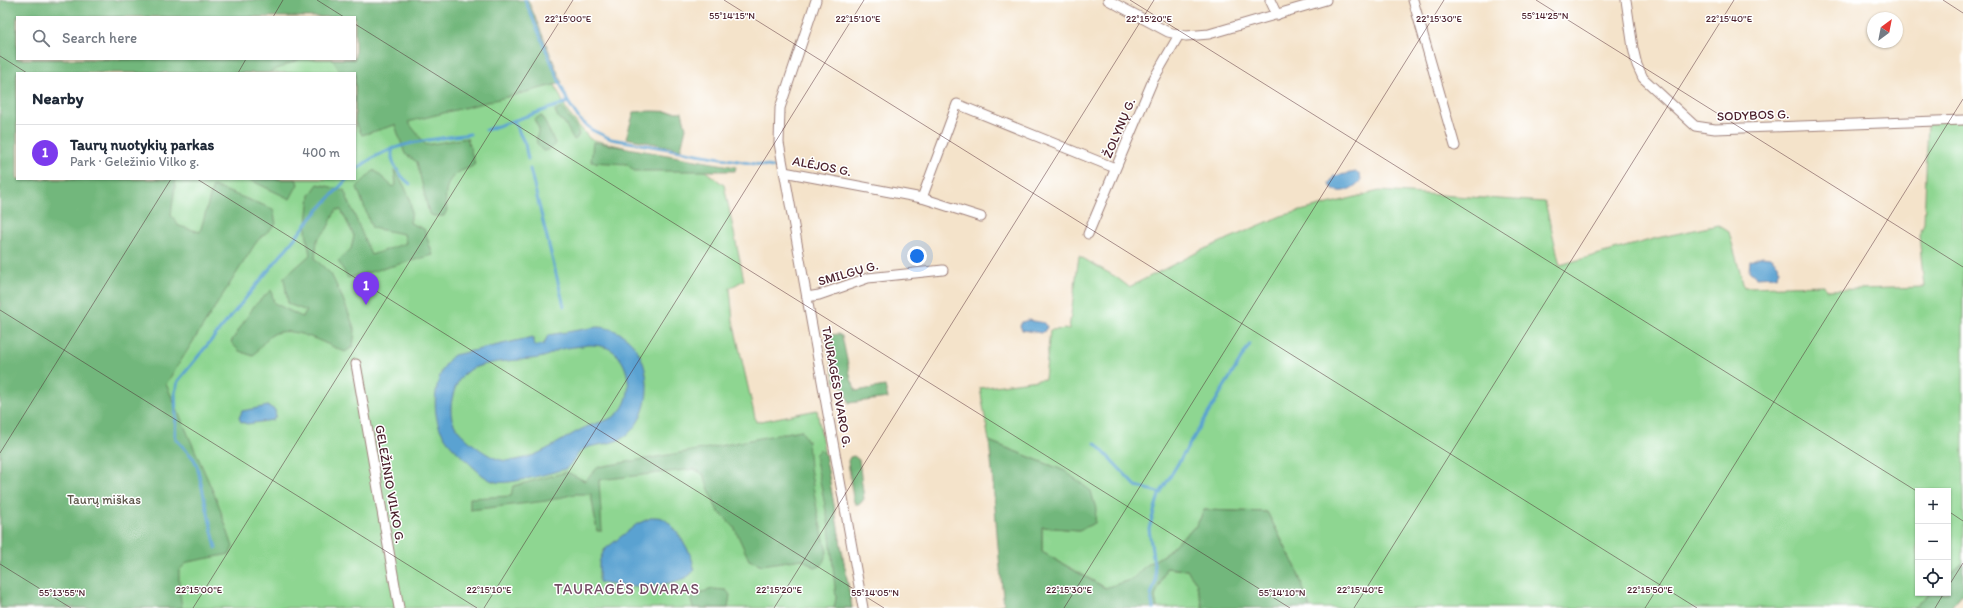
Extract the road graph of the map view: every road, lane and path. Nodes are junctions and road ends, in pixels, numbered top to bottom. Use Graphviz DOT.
graph roads {
  1 [pos="816,0"];
  2 [pos="1108,0"];
  3 [pos="1270,0"];
  4 [pos="1326,0"];
  5 [pos="1414,0"];
  6 [pos="1626,0"];
  7 [pos="1277,15"];
  8 [pos="1179,35"];
  9 [pos="1963,120"];
  10 [pos="1455,146"];
  11 [pos="1115,168"];
  12 [pos="784,172"];
  13 [pos="922,198"];
  14 [pos="981,217"];
  15 [pos="1088,234"];
  16 [pos="943,270"];
  17 [pos="808,297"];
  18 [pos="356,364"];
  19 [pos="399,608"];
  20 [pos="863,608"];
  1 -- 12 [label="street, ALĖJOS G."];
  2 -- 8 [label="street"];
  3 -- 7 [label="street"];
  4 -- 7 [label="street"];
  5 -- 10 [label="street"];
  6 -- 9 [label="street, SODYBOS G."];
  7 -- 8 [label="street"];
  8 -- 11 [label="street, ŽOLYNŲ G."];
  11 -- 13 [label="street"];
  11 -- 15 [label="street, ŽOLYNŲ G."];
  12 -- 13 [label="street, ALĖJOS G."];
  12 -- 17 [label="street, TAURAGĖS DVARO G."];
  13 -- 14 [label="street, ALĖJOS G."];
  16 -- 17 [label="street, SMILGŲ G."];
  17 -- 20 [label="street, TAURAGĖS DVARO G."];
  18 -- 19 [label="street, GELEŽINIO VILKO G."];
}
